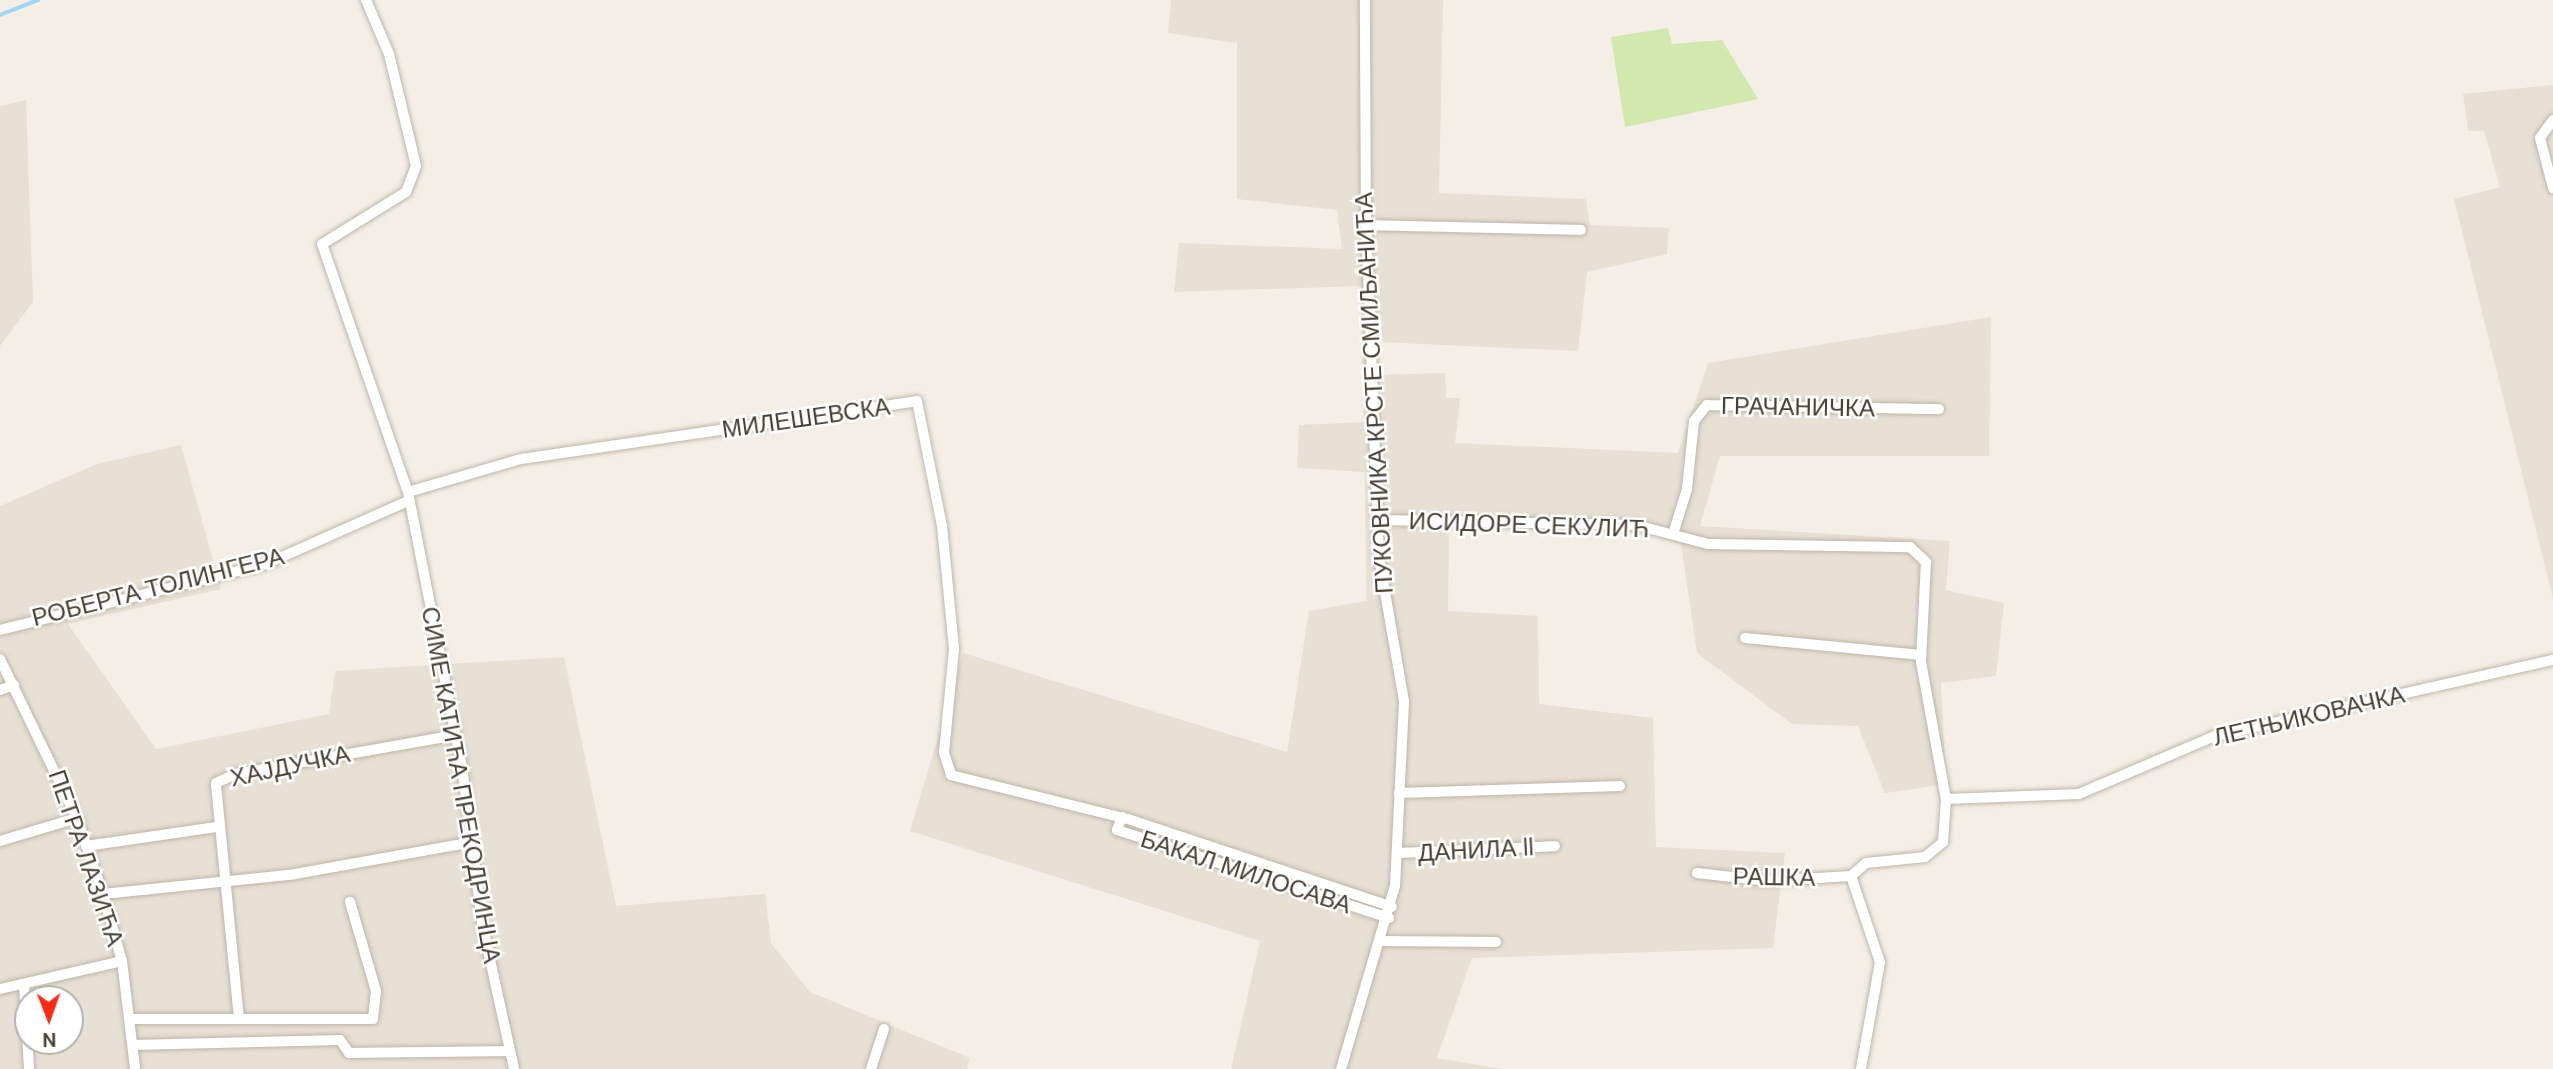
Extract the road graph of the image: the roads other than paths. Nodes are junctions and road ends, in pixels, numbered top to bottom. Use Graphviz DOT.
graph roads {
  1 [pos="366,0"];
  2 [pos="1365,0"];
  3 [pos="2549,122"];
  4 [pos="2553,188"];
  5 [pos="1366,225"];
  6 [pos="1581,230"];
  7 [pos="1939,410"];
  8 [pos="408,497"];
  9 [pos="1379,520"];
  10 [pos="1674,531"];
  11 [pos="0,630"];
  12 [pos="1745,639"];
  13 [pos="1921,655"];
  14 [pos="0,659"];
  15 [pos="2553,660"];
  16 [pos="14,685"];
  17 [pos="0,690"];
  18 [pos="456,735"];
  19 [pos="951,775"];
  20 [pos="1620,786"];
  21 [pos="1399,793"];
  22 [pos="1945,799"];
  23 [pos="1122,817"];
  24 [pos="77,818"];
  25 [pos="218,827"];
  26 [pos="0,841"];
  27 [pos="472,842"];
  28 [pos="86,846"];
  29 [pos="1555,846"];
  30 [pos="1397,853"];
  31 [pos="1697,873"];
  32 [pos="1852,876"];
  33 [pos="228,881"];
  34 [pos="103,894"];
  35 [pos="350,902"];
  36 [pos="1392,906"];
  37 [pos="1389,918"];
  38 [pos="1383,941"];
  39 [pos="1496,942"];
  40 [pos="122,961"];
  41 [pos="24,984"];
  42 [pos="0,989"];
  43 [pos="131,1019"];
  44 [pos="239,1019"];
  45 [pos="884,1029"];
  46 [pos="132,1045"];
  47 [pos="510,1051"];
  48 [pos="29,1069"];
  49 [pos="135,1069"];
  50 [pos="514,1069"];
  51 [pos="871,1069"];
  52 [pos="1341,1069"];
  53 [pos="1861,1069"];
  1 -- 8 [label="street"];
  2 -- 5 [label="street, ПУКОВНИКА КРСТЕ СМИЉАНИЋА"];
  3 -- 4 [label="street"];
  5 -- 6 [label="street"];
  5 -- 9 [label="street, ПУКОВНИКА КРСТЕ СМИЉАНИЋА"];
  7 -- 10 [label="street, ГРАЧАНИЧКА"];
  8 -- 11 [label="street, РОБЕРТА ТОЛИНГЕРА"];
  8 -- 18 [label="street, СИМЕ КАТИЋА ПРЕКОДРИНЦА"];
  8 -- 19 [label="street, МИЛЕШЕВСКА"];
  9 -- 10 [label="street, ИСИДОРЕ СЕКУЛИЋ"];
  9 -- 21 [label="street, ПУКОВНИКА КРСТЕ СМИЉАНИЋА"];
  10 -- 13 [label="street, ИСИДОРЕ СЕКУЛИЋ"];
  12 -- 13 [label="street"];
  13 -- 22 [label="street, ИСИДОРЕ СЕКУЛИЋ"];
  14 -- 16 [label="street, ПЕТРА ЛАЗИЋА"];
  15 -- 22 [label="street, ЛЕТЊИКОВАЧКА"];
  16 -- 17 [label="street"];
  16 -- 24 [label="street, ПЕТРА ЛАЗИЋА"];
  18 -- 25 [label="street, ХАЈДУЧКА"];
  18 -- 27 [label="street, СИМЕ КАТИЋА ПРЕКОДРИНЦА"];
  19 -- 23 [label="street, БАКАЛ МИЛОСАВА"];
  20 -- 21 [label="street"];
  21 -- 30 [label="street, ПУКОВНИКА КРСТЕ СМИЉАНИЋА"];
  22 -- 32 [label="street, ИСИДОРЕ СЕКУЛИЋ"];
  23 -- 36 [label="street, БАКАЛ МИЛОСАВА"];
  23 -- 37 [label="street, БАКАЛ МИЛОСАВА"];
  24 -- 26 [label="street"];
  24 -- 28 [label="street, ПЕТРА ЛАЗИЋА"];
  25 -- 28 [label="street"];
  25 -- 33 [label="street"];
  27 -- 33 [label="street"];
  27 -- 47 [label="street, СИМЕ КАТИЋА ПРЕКОДРИНЦА"];
  28 -- 34 [label="street, ПЕТРА ЛАЗИЋА"];
  29 -- 30 [label="street, ДАНИЛА II"];
  30 -- 36 [label="street, ПУКОВНИКА КРСТЕ СМИЉАНИЋА"];
  31 -- 32 [label="street, РАШКА"];
  32 -- 53 [label="street"];
  33 -- 34 [label="street"];
  33 -- 44 [label="street"];
  34 -- 40 [label="street, ПЕТРА ЛАЗИЋА"];
  35 -- 44 [label="street"];
  36 -- 37 [label="street, ПУКОВНИКА КРСТЕ СМИЉАНИЋА"];
  37 -- 38 [label="street, ПУКОВНИКА КРСТЕ СМИЉАНИЋА"];
  38 -- 39 [label="street"];
  38 -- 52 [label="street, ПУКОВНИКА КРСТЕ СМИЉАНИЋА"];
  40 -- 41 [label="street"];
  40 -- 43 [label="street, ПЕТРА ЛАЗИЋА"];
  41 -- 42 [label="street"];
  41 -- 48 [label="street"];
  43 -- 44 [label="street"];
  43 -- 46 [label="street, ПЕТРА ЛАЗИЋА"];
  45 -- 51 [label="street"];
  46 -- 47 [label="street"];
  46 -- 49 [label="street, ПЕТРА ЛАЗИЋА"];
  47 -- 50 [label="street, СИМЕ КАТИЋА ПРЕКОДРИНЦА"];
}
